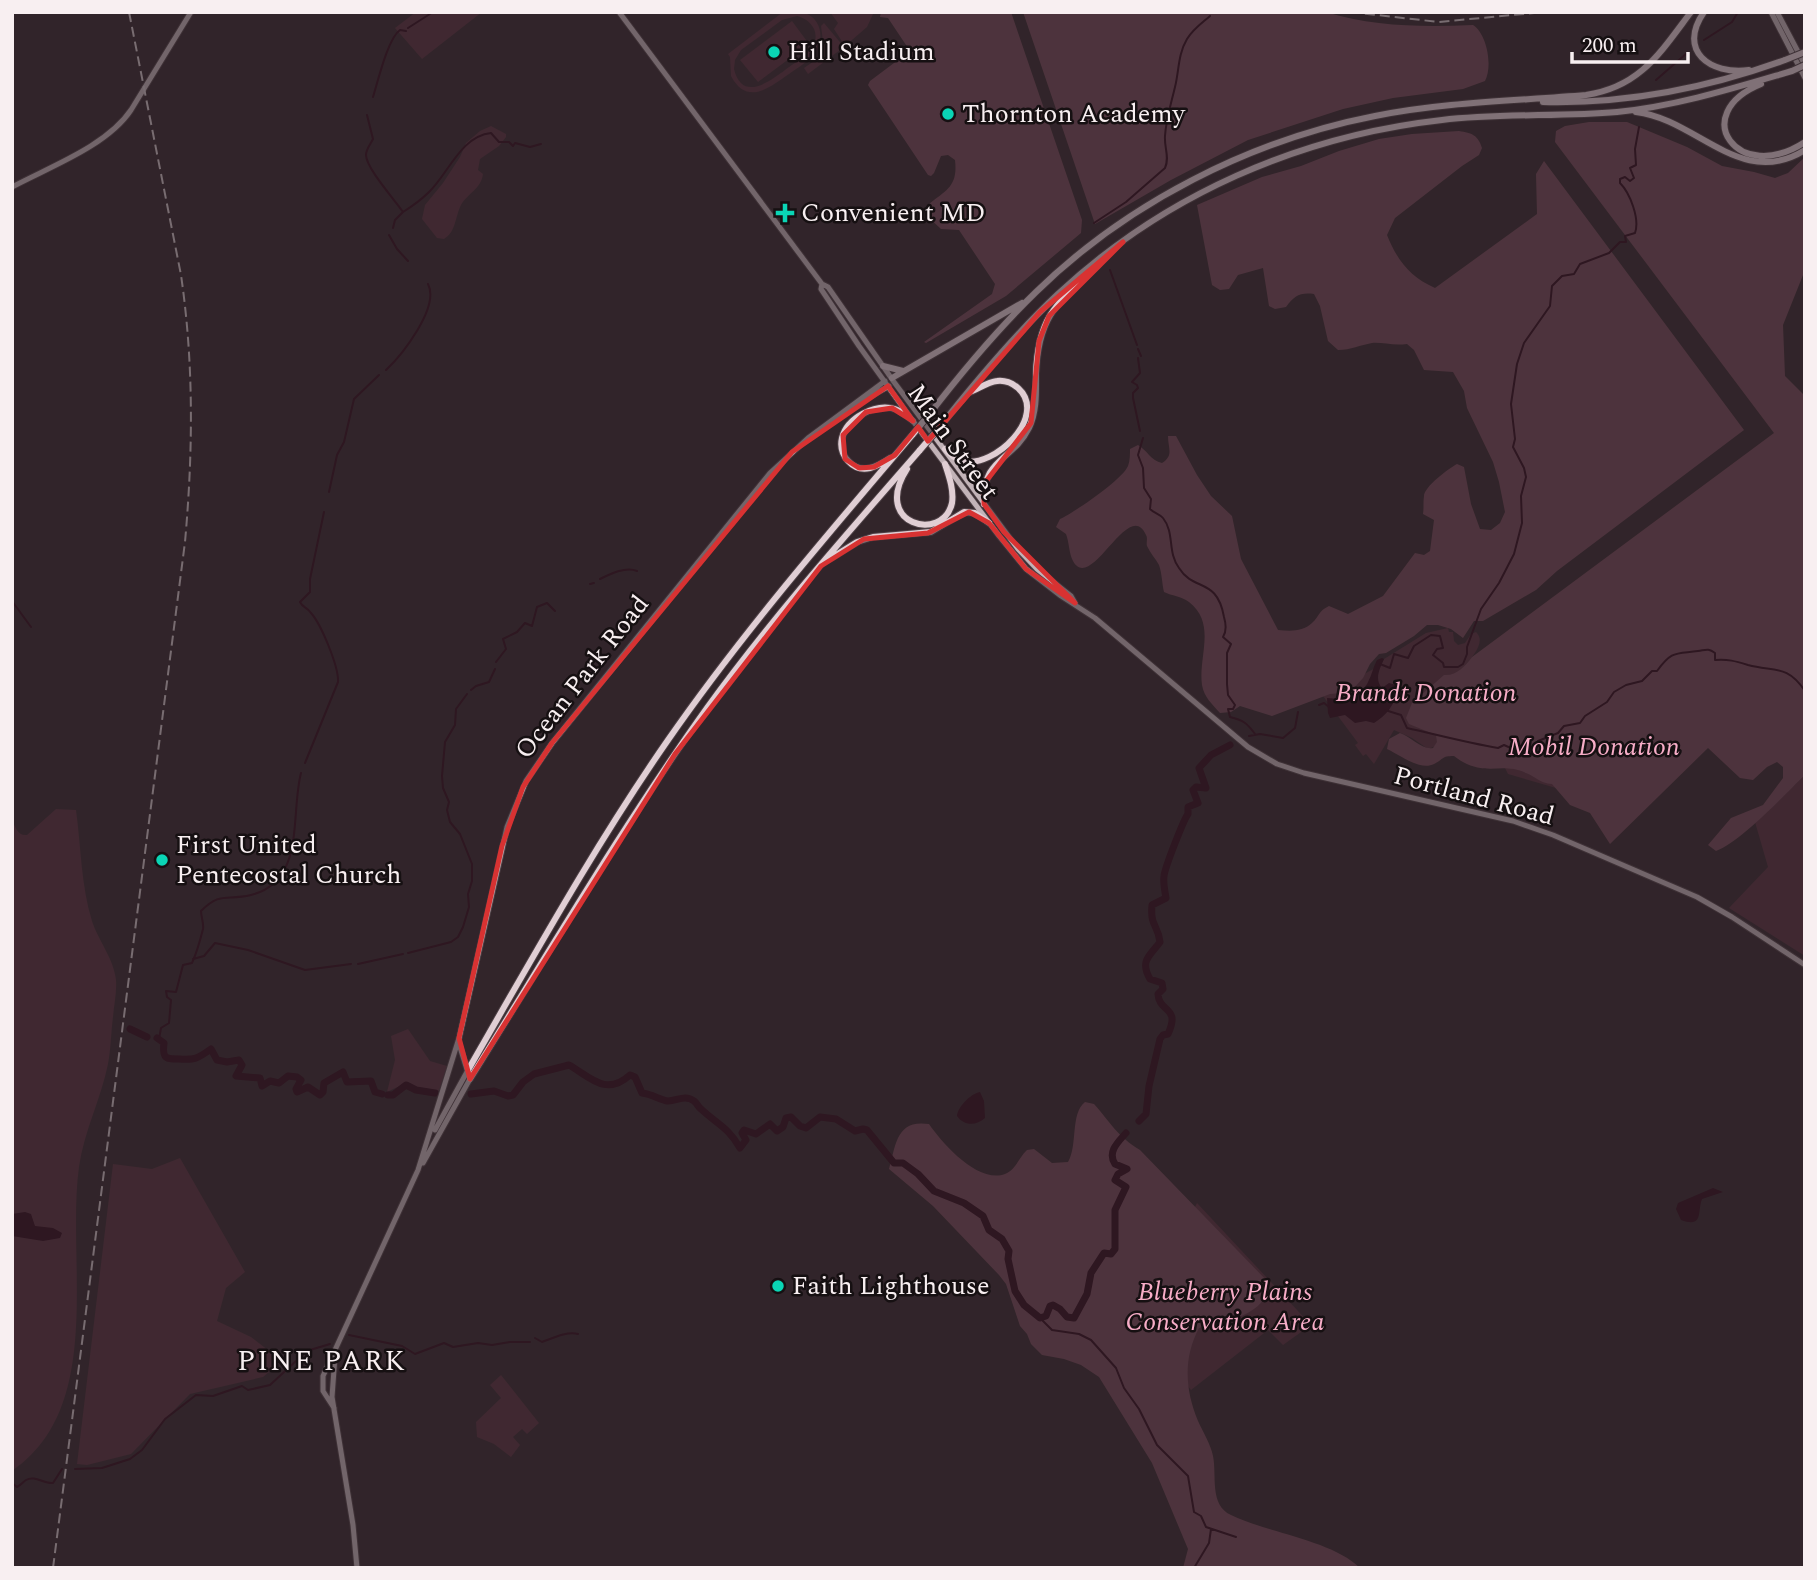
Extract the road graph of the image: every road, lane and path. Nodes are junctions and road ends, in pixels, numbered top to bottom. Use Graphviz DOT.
graph roads {
  1 [pos="191,12"];
  2 [pos="619,12"];
  3 [pos="1691,12"];
  4 [pos="1704,12"];
  5 [pos="1771,12"];
  6 [pos="1777,12"];
  7 [pos="1805,52"];
  8 [pos="1805,65"];
  9 [pos="1761,69"];
  10 [pos="1792,71"];
  11 [pos="1805,78"];
  12 [pos="1502,101"];
  13 [pos="1617,112"];
  14 [pos="1805,142"];
  15 [pos="1805,150"];
  16 [pos="12,187"];
  17 [pos="1123,242"];
  18 [pos="822,284"];
  19 [pos="1030,298"];
  20 [pos="883,366"];
  21 [pos="903,371"];
  22 [pos="890,382"];
  23 [pos="965,394"];
  24 [pos="913,421"];
  25 [pos="945,449"];
  26 [pos="920,450"];
  27 [pos="895,455"];
  28 [pos="945,464"];
  29 [pos="984,504"];
  30 [pos="989,523"];
  31 [pos="821,566"];
  32 [pos="1075,603"];
  33 [pos="1207,712"];
  34 [pos="1805,965"];
  35 [pos="459,1038"];
  36 [pos="463,1060"];
  37 [pos="453,1062"];
  38 [pos="468,1070"];
  39 [pos="470,1079"];
  40 [pos="424,1152"];
  41 [pos="418,1170"];
  42 [pos="335,1353"];
  43 [pos="321,1382"];
  44 [pos="331,1386"];
  45 [pos="334,1408"];
  46 [pos="357,1568"];
  1 -- 16 [label="main road"];
  2 -- 18 [label="main road, Main Street"];
  3 -- 12 [label="highway"];
  4 -- 9 [label="highway"];
  5 -- 11 [label="main road"];
  6 -- 8 [label="main road"];
  7 -- 9 [label="highway, bridge"];
  8 -- 10 [label="highway, bridge"];
  9 -- 12 [label="highway"];
  10 -- 13 [label="highway"];
  10 -- 14 [label="highway"];
  12 -- 19 [label="highway"];
  13 -- 15 [label="highway"];
  13 -- 17 [label="highway"];
  17 -- 23 [label="highway"];
  17 -- 29 [label="highway"];
  18 -- 20 [label="main road, Main Street"];
  18 -- 22 [label="main road, Main Street"];
  19 -- 21 [label="highway"];
  19 -- 27 [label="highway, bridge"];
  20 -- 21 [label="highway"];
  20 -- 22 [label="main road, Main Street"];
  21 -- 22 [label="highway"];
  22 -- 24 [label="main road, Main Street"];
  22 -- 25 [label="main road, Main Street"];
  22 -- 35 [label="main road, Ocean Park Road"];
  23 -- 25 [label="highway"];
  23 -- 26 [label="highway, bridge"];
  24 -- 27 [label="highway"];
  24 -- 28 [label="main road, Main Street"];
  25 -- 29 [label="main road, Main Street"];
  26 -- 28 [label="highway"];
  26 -- 31 [label="highway"];
  27 -- 38 [label="highway"];
  28 -- 30 [label="main road, Main Street"];
  29 -- 32 [label="main road, Main Street"];
  30 -- 31 [label="highway"];
  30 -- 32 [label="main road, Main Street"];
  31 -- 39 [label="highway"];
  32 -- 33 [label="main road, Main Street"];
  33 -- 34 [label="main road, Portland Road"];
  35 -- 36 [label="main road, Ocean Park Road"];
  35 -- 37 [label="main road, Ocean Park Road"];
  36 -- 37 [label="main road"];
  36 -- 38 [label="main road, Ocean Park Road"];
  37 -- 40 [label="main road, Ocean Park Road"];
  38 -- 39 [label="main road, Ocean Park Road"];
  38 -- 40 [label="main road"];
  39 -- 41 [label="main road, Ocean Park Road"];
  40 -- 41 [label="main road, Ocean Park Road"];
  41 -- 42 [label="main road, Ocean Park Road"];
  42 -- 43 [label="main road, Ocean Park Road"];
  42 -- 44 [label="main road"];
  43 -- 44 [label="main road"];
  43 -- 45 [label="main road"];
  44 -- 45 [label="main road"];
  45 -- 46 [label="main road"];
}
